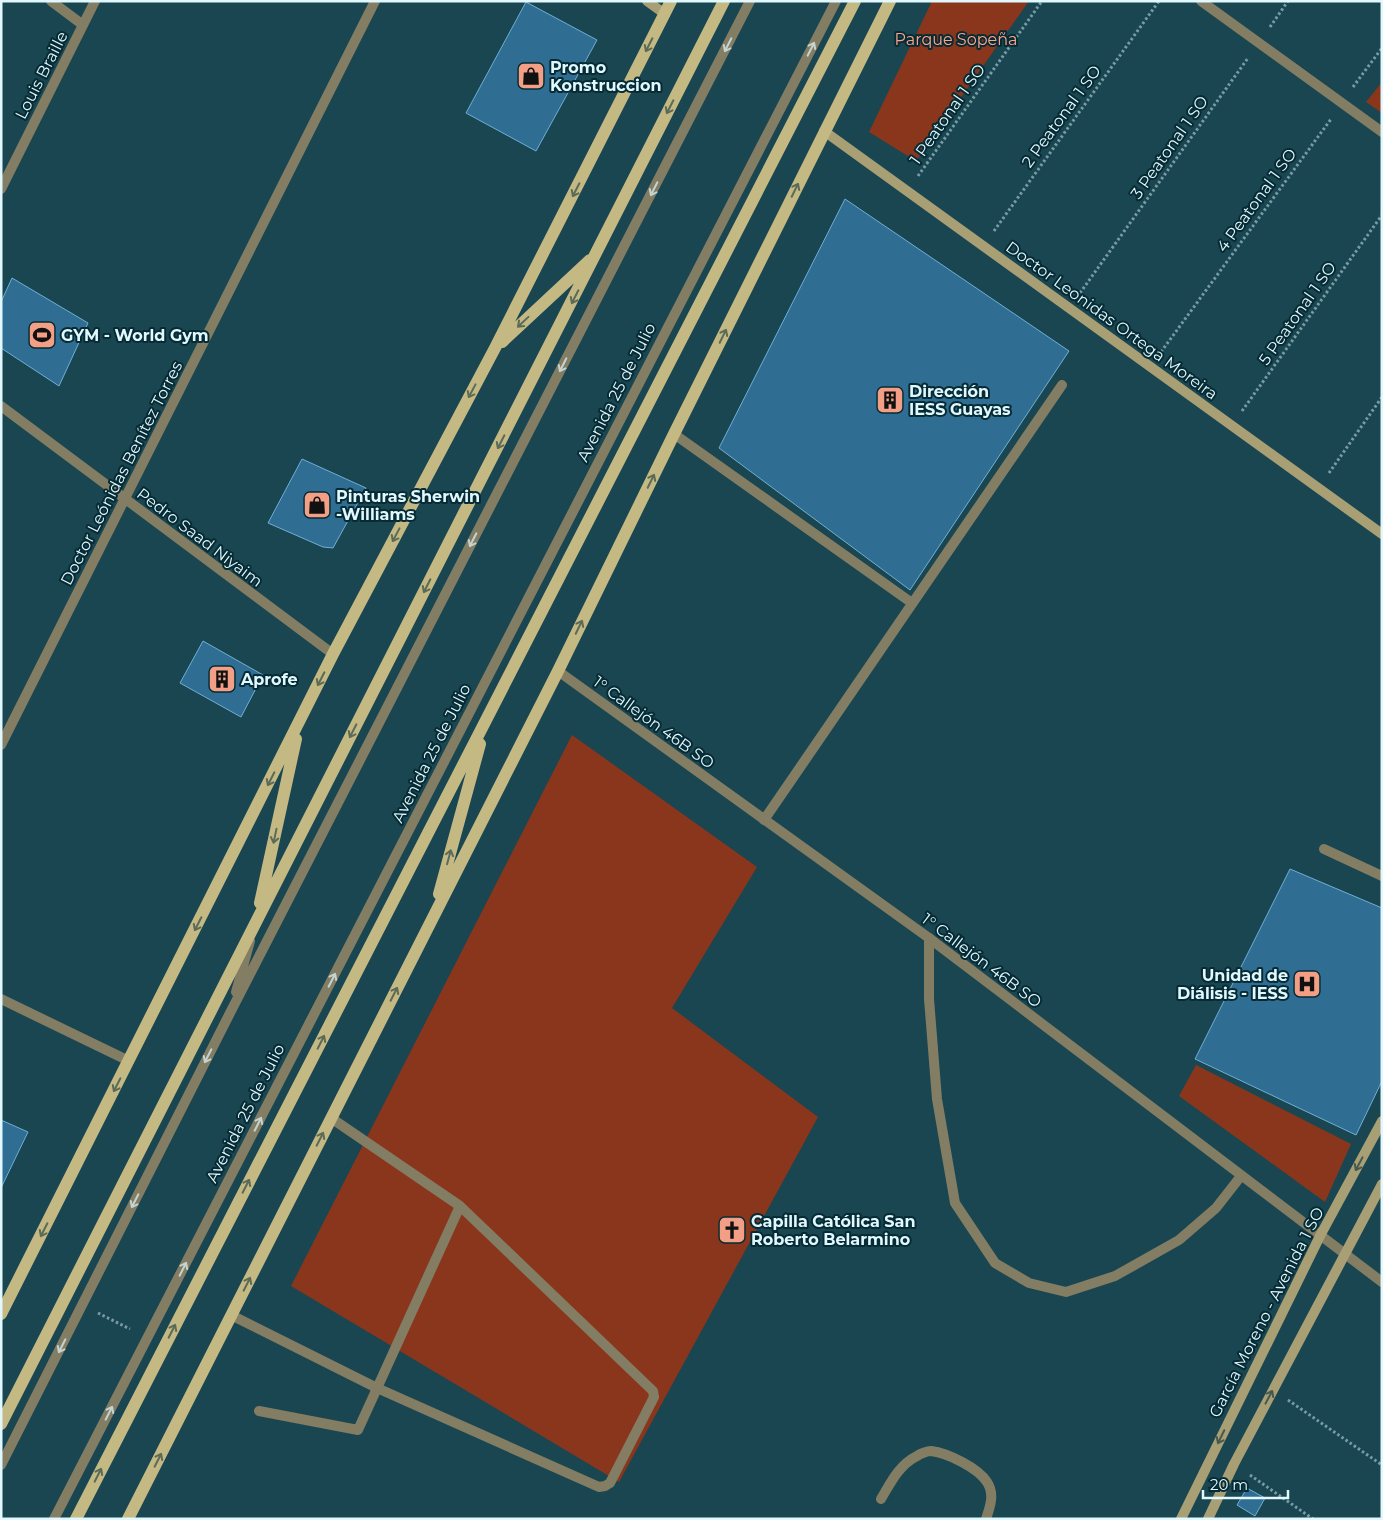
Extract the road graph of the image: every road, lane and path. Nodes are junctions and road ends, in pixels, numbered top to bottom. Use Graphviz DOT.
graph roads {
  1 [pos="51,1"];
  2 [pos="95,1"];
  3 [pos="375,1"];
  4 [pos="646,1"];
  5 [pos="671,1"];
  6 [pos="724,1"];
  7 [pos="750,1"];
  8 [pos="836,1"];
  9 [pos="855,1"];
  10 [pos="890,1"];
  11 [pos="1042,1"];
  12 [pos="1159,1"];
  13 [pos="1201,1"];
  14 [pos="1288,1"];
  15 [pos="665,14"];
  16 [pos="83,25"];
  17 [pos="1258,43"];
  18 [pos="1382,48"];
  19 [pos="1342,103"];
  20 [pos="824,131"];
  21 [pos="1382,132"];
  22 [pos="1,188"];
  23 [pos="908,191"];
  24 [pos="1382,215"];
  25 [pos="983,246"];
  26 [pos="597,254"];
  27 [pos="1069,308"];
  28 [pos="495,348"];
  29 [pos="1150,367"];
  30 [pos="1062,385"];
  31 [pos="1382,397"];
  32 [pos="1,406"];
  33 [pos="1232,426"];
  34 [pos="674,434"];
  35 [pos="1318,488"];
  36 [pos="124,499"];
  37 [pos="1382,534"];
  38 [pos="912,603"];
  39 [pos="333,654"];
  40 [pos="558,671"];
  41 [pos="487,719"];
  42 [pos="300,720"];
  43 [pos="1,745"];
  44 [pos="764,820"];
  45 [pos="1324,849"];
  46 [pos="1382,876"];
  47 [pos="256,920"];
  48 [pos="431,920"];
  49 [pos="929,938"];
  50 [pos="1,999"];
  51 [pos="230,1013"];
  52 [pos="129,1061"];
  53 [pos="331,1118"];
  54 [pos="1382,1121"];
  55 [pos="1241,1176"];
  56 [pos="1382,1184"];
  57 [pos="460,1206"];
  58 [pos="1320,1236"];
  59 [pos="1345,1255"];
  60 [pos="1382,1282"];
  61 [pos="83,1305"];
  62 [pos="1,1314"];
  63 [pos="231,1315"];
  64 [pos="148,1338"];
  65 [pos="377,1388"];
  66 [pos="1274,1389"];
  67 [pos="259,1411"];
  68 [pos="1,1424"];
  69 [pos="1234,1464"];
  70 [pos="1,1465"];
  71 [pos="1382,1466"];
  72 [pos="881,1499"];
  73 [pos="54,1519"];
  74 [pos="76,1519"];
  75 [pos="128,1519"];
  76 [pos="986,1519"];
  77 [pos="1181,1519"];
  78 [pos="1208,1519"];
  79 [pos="1313,1519"];
  1 -- 16 [label="street"];
  2 -- 16 [label="street, Louis Braille"];
  3 -- 36 [label="street, Doctor Leónidas Benítez Torres"];
  4 -- 15 [label="street"];
  5 -- 15 [label="main road"];
  6 -- 26 [label="main road, one-way"];
  7 -- 51 [label="street, one-way"];
  64 -- 8 [label="street, Avenida 25 de Julio, one-way"];
  9 -- 41 [label="main road, Avenida 25 de Julio"];
  10 -- 20 [label="main road"];
  11 -- 23 [label="path, 1 Peatonal 1 SO"];
  12 -- 25 [label="path, 2 Peatonal 1 SO"];
  13 -- 17 [label="street"];
  14 -- 17 [label="path, 3 Peatonal 1 SO"];
  15 -- 28 [label="main road, one-way"];
  16 -- 22 [label="street, Louis Braille"];
  17 -- 19 [label="street"];
  17 -- 27 [label="path, 3 Peatonal 1 SO"];
  18 -- 19 [label="path, 4 Peatonal 1 SO"];
  19 -- 21 [label="street"];
  19 -- 29 [label="path, 4 Peatonal 1 SO"];
  20 -- 23 [label="street, Doctor Leonidas Ortega Moreira"];
  34 -- 20 [label="main road, one-way"];
  23 -- 25 [label="street, Doctor Leonidas Ortega Moreira"];
  24 -- 33 [label="path, 5 Peatonal 1 SO"];
  25 -- 27 [label="street, Doctor Leonidas Ortega Moreira"];
  26 -- 28 [label="main road, one-way"];
  26 -- 47 [label="main road, one-way"];
  27 -- 29 [label="street, Doctor Leonidas Ortega Moreira"];
  28 -- 39 [label="main road, one-way"];
  29 -- 33 [label="street, Doctor Leonidas Ortega Moreira"];
  30 -- 38 [label="street"];
  31 -- 35 [label="path"];
  32 -- 36 [label="street, Pedro Saad Niyaim"];
  33 -- 35 [label="street, Doctor Leonidas Ortega Moreira"];
  34 -- 38 [label="street"];
  40 -- 34 [label="main road, one-way"];
  35 -- 37 [label="street, Doctor Leonidas Ortega Moreira"];
  36 -- 39 [label="street, Pedro Saad Niyaim"];
  36 -- 43 [label="street, Doctor Leónidas Benítez Torres"];
  38 -- 44 [label="street"];
  39 -- 42 [label="main road, one-way"];
  40 -- 44 [label="street, 1° Callejón 46B SO"];
  40 -- 48 [label="main road"];
  48 -- 41 [label="main road, one-way"];
  74 -- 41 [label="main road, Avenida 25 de Julio, one-way"];
  42 -- 47 [label="main road, one-way"];
  42 -- 52 [label="main road, one-way"];
  44 -- 49 [label="street, 1° Callejón 46B SO"];
  45 -- 46 [label="street"];
  47 -- 51 [label="street"];
  47 -- 68 [label="main road"];
  53 -- 48 [label="main road, one-way"];
  49 -- 55 [label="street, 1° Callejón 46B SO"];
  49 -- 55 [label="street"];
  50 -- 52 [label="street"];
  51 -- 61 [label="street, one-way"];
  52 -- 62 [label="main road, one-way"];
  53 -- 57 [label="street"];
  63 -- 53 [label="main road, one-way"];
  54 -- 58 [label="street, García Moreno - Avenida 1 SO, one-way"];
  55 -- 58 [label="street, 1° Callejón 46B SO"];
  56 -- 59 [label="street"];
  57 -- 65 [label="street"];
  57 -- 65 [label="street"];
  58 -- 59 [label="street, 1° Callejón 46B SO"];
  58 -- 77 [label="street, García Moreno - Avenida 1 SO, one-way"];
  59 -- 60 [label="street, 1° Callejón 46B SO"];
  59 -- 66 [label="street"];
  61 -- 64 [label="path"];
  61 -- 70 [label="street, one-way"];
  63 -- 65 [label="street"];
  75 -- 63 [label="main road, one-way"];
  73 -- 64 [label="street, Avenida 25 de Julio, one-way"];
  65 -- 67 [label="street"];
  69 -- 66 [label="street, one-way"];
  66 -- 71 [label="path"];
  69 -- 78 [label="street"];
  69 -- 79 [label="path"];
  72 -- 76 [label="street"];
}
